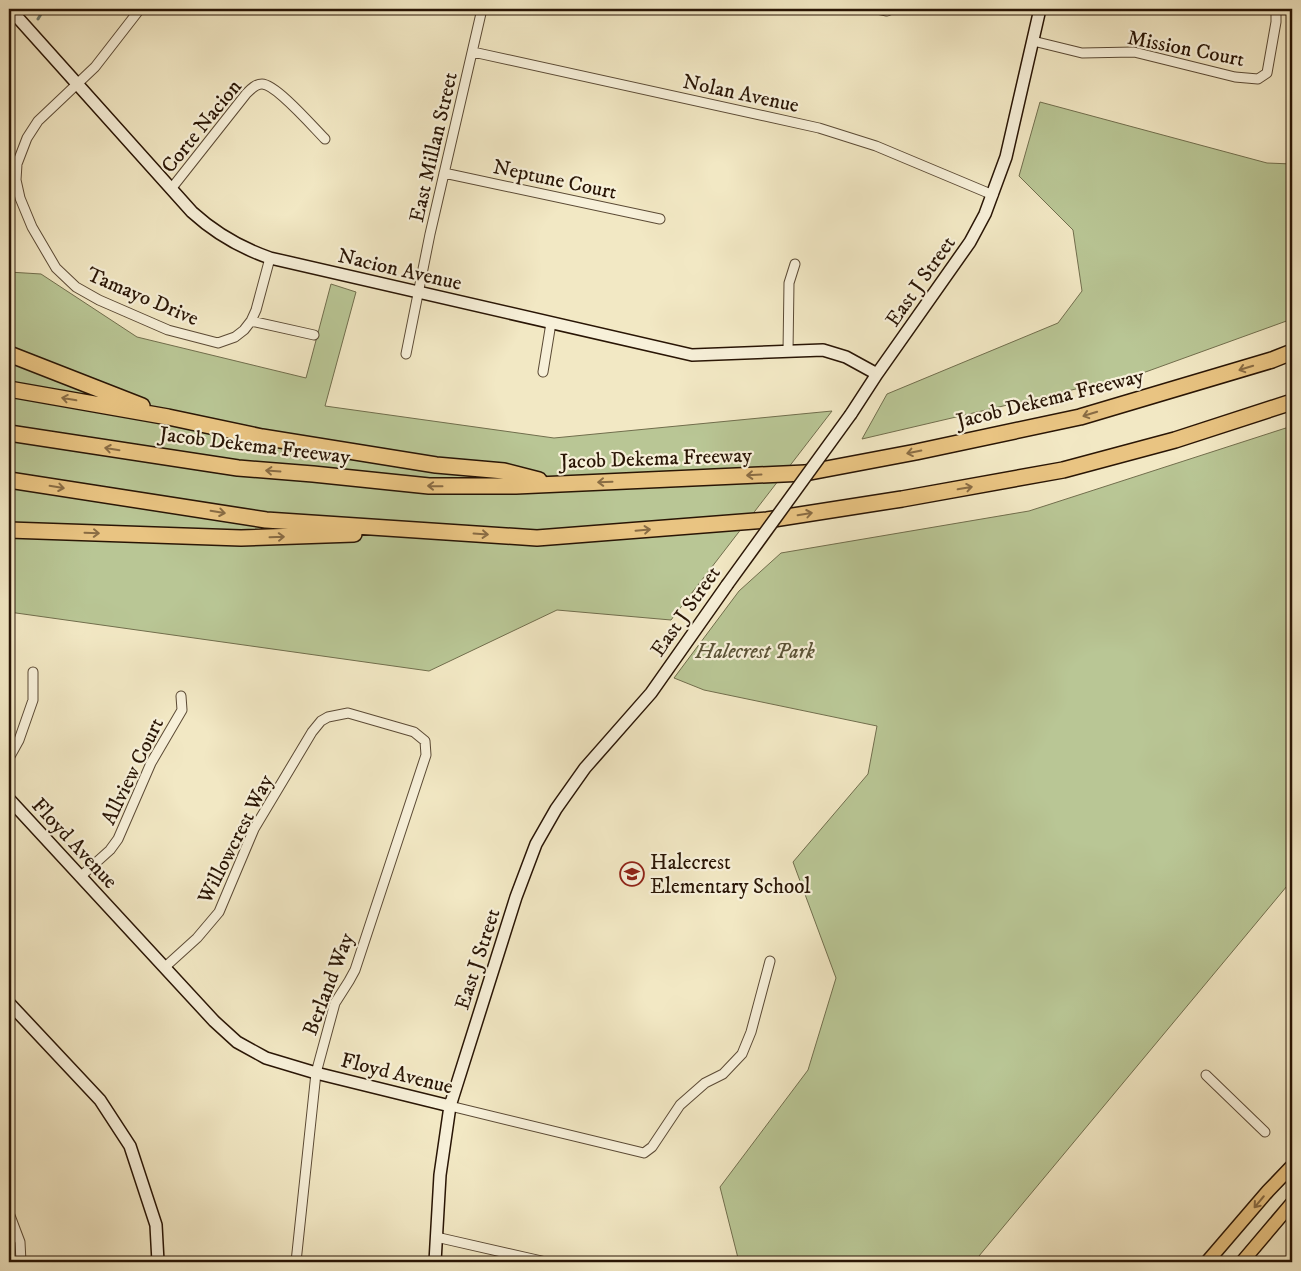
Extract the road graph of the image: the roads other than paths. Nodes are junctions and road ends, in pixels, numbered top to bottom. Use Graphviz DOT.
graph roads {
  1 [pos="10,9"];
  2 [pos="140,9"];
  3 [pos="482,9"];
  4 [pos="877,9"];
  5 [pos="892,9"];
  6 [pos="1040,9"];
  7 [pos="1276,9"];
  8 [pos="1033,41"];
  9 [pos="473,52"];
  10 [pos="78,84"];
  11 [pos="325,139"];
  12 [pos="444,173"];
  13 [pos="171,189"];
  14 [pos="992,195"];
  15 [pos="660,220"];
  16 [pos="270,258"];
  17 [pos="795,264"];
  18 [pos="418,292"];
  19 [pos="250,321"];
  20 [pos="551,323"];
  21 [pos="314,335"];
  22 [pos="788,350"];
  23 [pos="1292,352"];
  24 [pos="9,354"];
  25 [pos="406,354"];
  26 [pos="543,372"];
  27 [pos="877,374"];
  28 [pos="9,389"];
  29 [pos="1292,402"];
  30 [pos="168,417"];
  31 [pos="9,433"];
  32 [pos="9,480"];
  33 [pos="554,484"];
  34 [pos="9,530"];
  35 [pos="433,531"];
  36 [pos="33,672"];
  37 [pos="180,696"];
  38 [pos="426,755"];
  39 [pos="9,758"];
  40 [pos="9,799"];
  41 [pos="80,877"];
  42 [pos="770,961"];
  43 [pos="165,967"];
  44 [pos="9,1003"];
  45 [pos="316,1073"];
  46 [pos="1206,1075"];
  47 [pos="450,1106"];
  48 [pos="1264,1132"];
  49 [pos="1292,1166"];
  50 [pos="1292,1203"];
  51 [pos="9,1213"];
  52 [pos="436,1237"];
  53 [pos="21,1262"];
  54 [pos="158,1262"];
  55 [pos="296,1262"];
  56 [pos="435,1262"];
  57 [pos="546,1262"];
  58 [pos="1208,1262"];
  59 [pos="1242,1262"];
  1 -- 10 [label="street, Nacion Avenue"];
  2 -- 10 [label="street, Tamayo Drive"];
  3 -- 9 [label="street, East Millan Street"];
  4 -- 5 [label="street"];
  6 -- 8 [label="street, East J Street"];
  7 -- 8 [label="street, Mission Court"];
  8 -- 14 [label="street, East J Street"];
  9 -- 12 [label="street, East Millan Street"];
  9 -- 14 [label="street, Nolan Avenue"];
  10 -- 13 [label="street, Nacion Avenue"];
  10 -- 19 [label="street, Tamayo Drive"];
  11 -- 13 [label="street, Corte Nacion"];
  12 -- 15 [label="street, Neptune Court"];
  12 -- 18 [label="street, East Millan Street"];
  13 -- 16 [label="street, Nacion Avenue"];
  14 -- 27 [label="street, East J Street"];
  16 -- 18 [label="street, Nacion Avenue"];
  16 -- 19 [label="street, Tamayo Drive"];
  17 -- 22 [label="street"];
  18 -- 20 [label="street, Nacion Avenue"];
  18 -- 25 [label="street, East Millan Street"];
  19 -- 21 [label="street"];
  20 -- 22 [label="street, Nacion Avenue"];
  20 -- 26 [label="street"];
  22 -- 27 [label="street, Nacion Avenue"];
  23 -- 33 [label="highway, Jacob Dekema Freeway, one-way"];
  24 -- 30 [label="highway"];
  27 -- 47 [label="street, East J Street, bridge"];
  30 -- 28 [label="highway, one-way"];
  35 -- 29 [label="highway, one-way"];
  30 -- 33 [label="highway"];
  33 -- 31 [label="highway, Jacob Dekema Freeway, one-way"];
  32 -- 35 [label="highway, one-way"];
  34 -- 35 [label="highway, one-way"];
  36 -- 39 [label="street"];
  37 -- 41 [label="street, Allview Court"];
  38 -- 43 [label="street, Willowcrest Way"];
  38 -- 45 [label="street, Berland Way"];
  40 -- 41 [label="street, Floyd Avenue"];
  41 -- 43 [label="street, Floyd Avenue"];
  42 -- 47 [label="street, Floyd Avenue"];
  43 -- 45 [label="street, Floyd Avenue"];
  44 -- 54 [label="street"];
  45 -- 47 [label="street, Floyd Avenue"];
  45 -- 55 [label="street, Berland Way"];
  46 -- 48 [label="street"];
  47 -- 52 [label="street, East J Street"];
  49 -- 58 [label="main road, one-way"];
  50 -- 59 [label="main road"];
  51 -- 53 [label="street"];
  52 -- 56 [label="street, East J Street"];
  52 -- 57 [label="street"];
}
